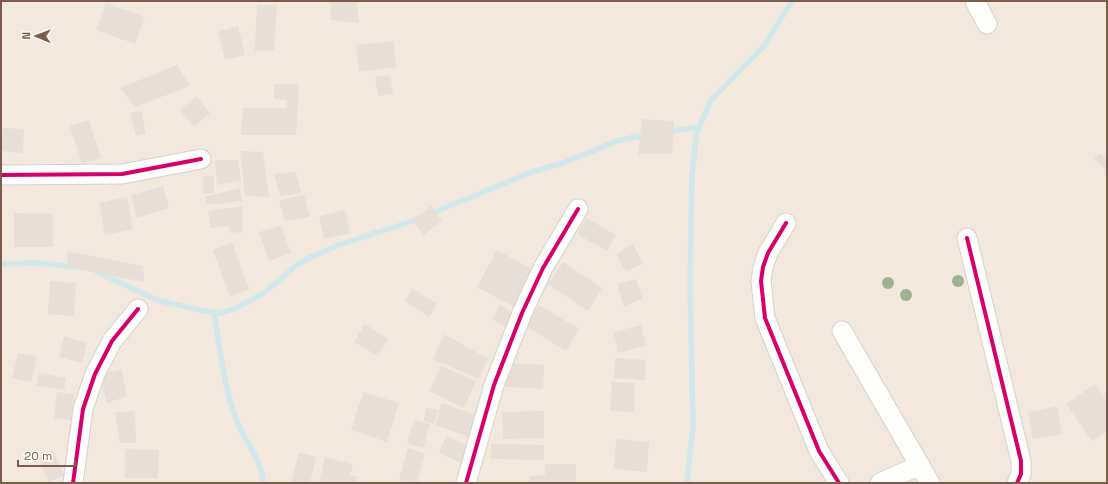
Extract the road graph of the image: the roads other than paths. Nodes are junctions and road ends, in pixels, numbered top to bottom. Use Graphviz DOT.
graph roads {
  1 [pos="975,1"];
  2 [pos="987,24"];
  3 [pos="201,159"];
  4 [pos="1,174"];
  5 [pos="578,209"];
  6 [pos="786,224"];
  7 [pos="967,238"];
  8 [pos="138,309"];
  9 [pos="842,331"];
  10 [pos="920,466"];
  11 [pos="837,482"];
  12 [pos="73,483"];
  13 [pos="466,483"];
  14 [pos="880,483"];
  15 [pos="930,483"];
  16 [pos="1017,483"];
  1 -- 2 [label="street"];
  3 -- 4 [label="street"];
  5 -- 13 [label="street"];
  6 -- 11 [label="street"];
  7 -- 16 [label="street"];
  8 -- 12 [label="street"];
  9 -- 10 [label="street"];
  10 -- 14 [label="street"];
  10 -- 15 [label="street"];
}
